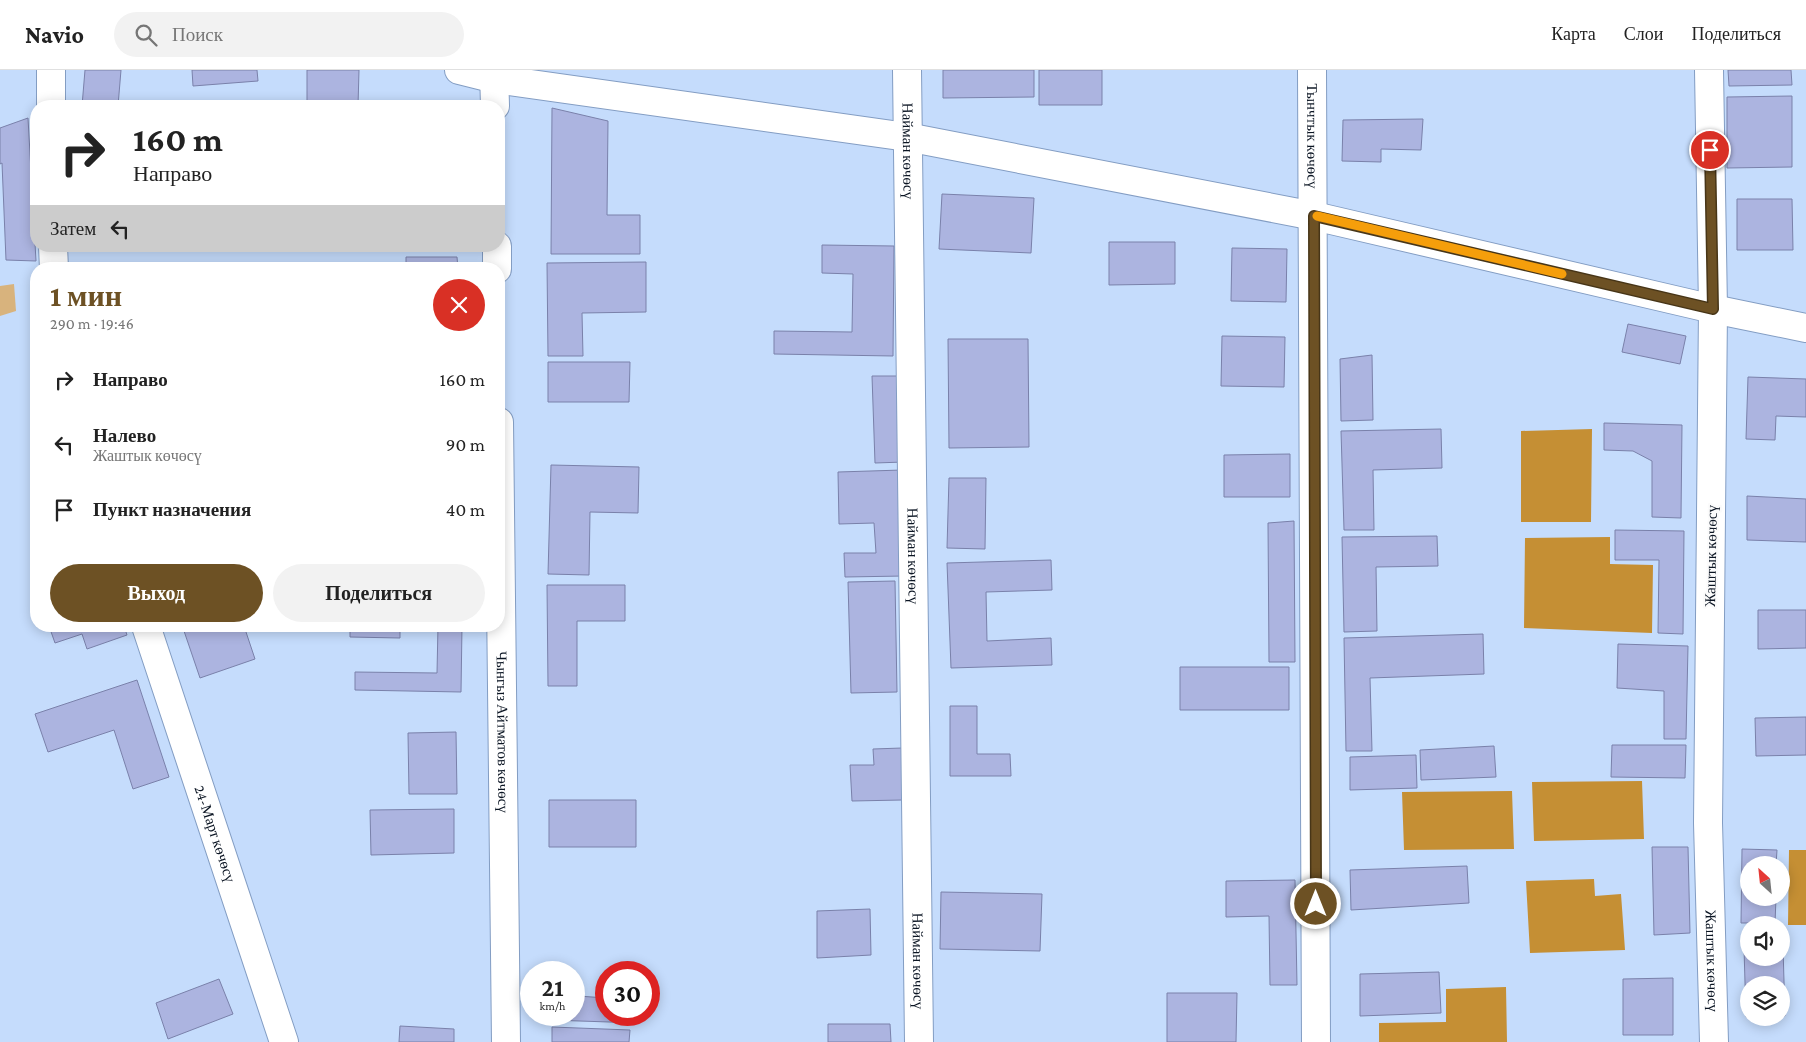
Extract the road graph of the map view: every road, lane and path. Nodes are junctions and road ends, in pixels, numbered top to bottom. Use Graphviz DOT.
graph roads {
  1 [pos="51,70"];
  2 [pos="459,70"];
  3 [pos="907,70"];
  4 [pos="1312,70"];
  5 [pos="1709,70"];
  6 [pos="494,74"];
  7 [pos="51,100"];
  8 [pos="495,100"];
  9 [pos="907,137"];
  10 [pos="1314,216"];
  11 [pos="1713,309"];
  12 [pos="1806,328"];
  13 [pos="148,632"];
  14 [pos="501,632"];
  15 [pos="284,1042"];
  16 [pos="506,1042"];
  17 [pos="919,1042"];
  18 [pos="1316,1042"];
  19 [pos="1714,1042"];
  1 -- 7 [label="street"];
  2 -- 6 [label="street"];
  3 -- 9 [label="street, Найман көчөсү"];
  4 -- 10 [label="street, Тынчтык көчөсү"];
  5 -- 11 [label="street, Жаштык көчөсү"];
  6 -- 8 [label="street"];
  6 -- 9 [label="street"];
  9 -- 10 [label="street"];
  9 -- 17 [label="street, Найман көчөсү"];
  10 -- 11 [label="street"];
  10 -- 18 [label="street, Тынчтык көчөсү"];
  11 -- 12 [label="street"];
  11 -- 19 [label="street, Жаштык көчөсү"];
  13 -- 15 [label="street, 24-Март көчөсү"];
  14 -- 16 [label="street, Чынгыз Айтматов көчөсү"];
}
